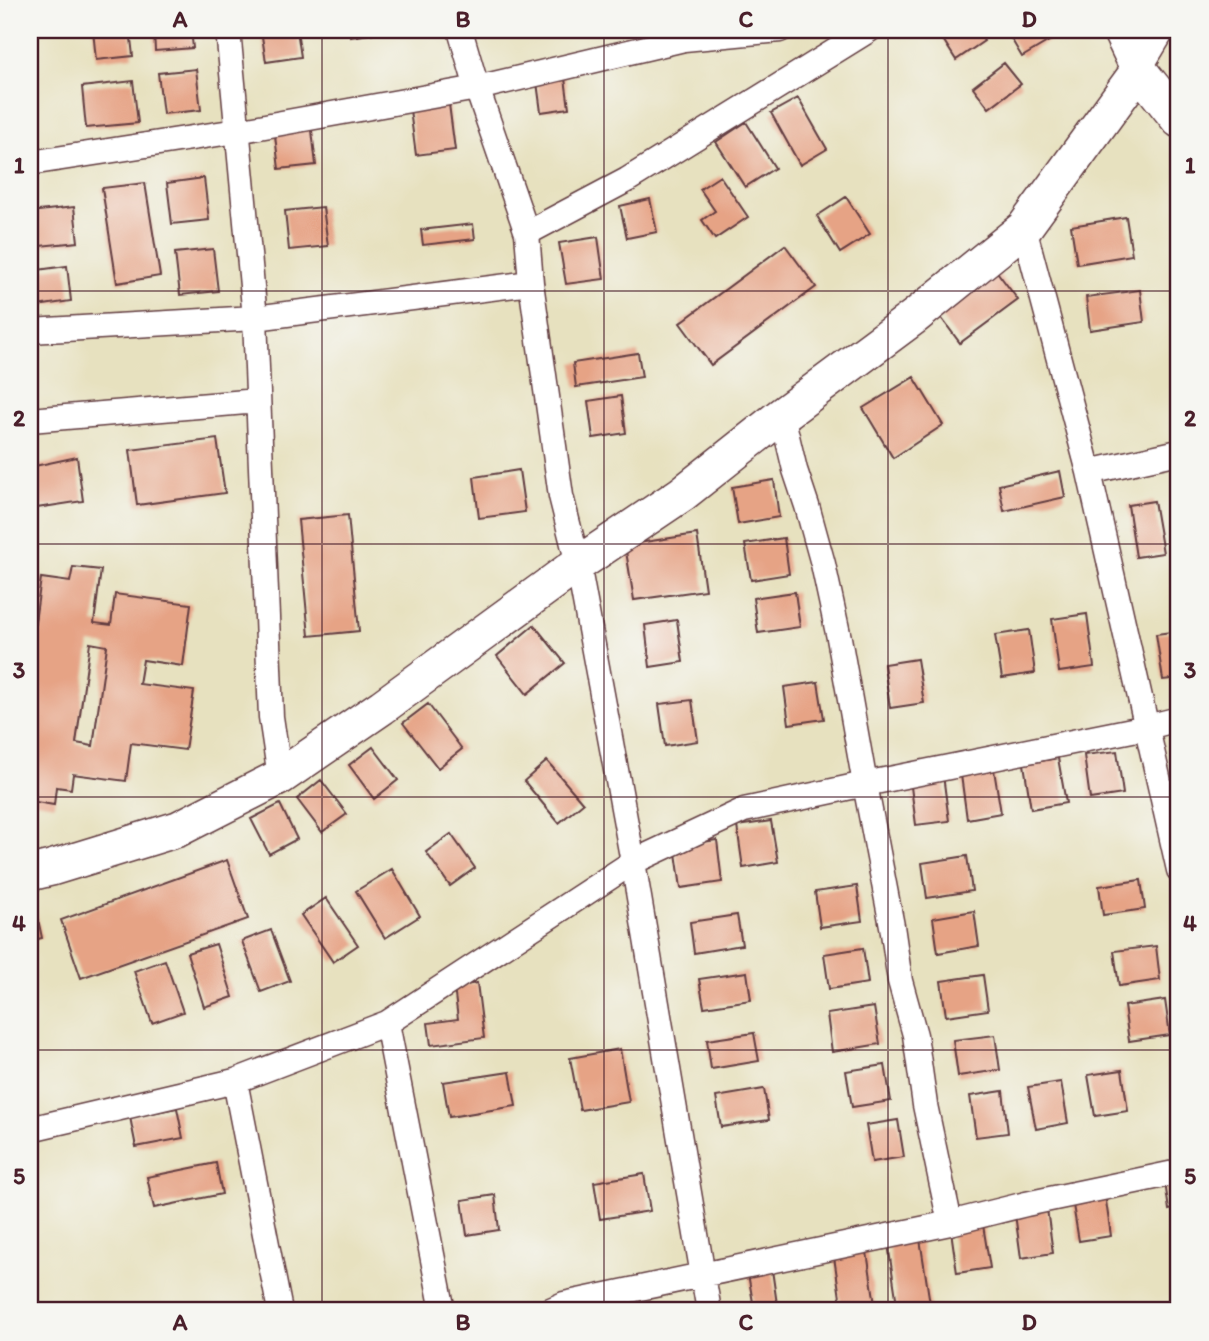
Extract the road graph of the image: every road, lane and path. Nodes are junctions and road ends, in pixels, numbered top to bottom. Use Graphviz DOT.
graph roads {
  1 [pos="228,30"];
  2 [pos="460,30"];
  3 [pos="780,30"];
  4 [pos="869,30"];
  5 [pos="1120,30"];
  6 [pos="1163,30"];
  7 [pos="683,35"];
  8 [pos="1139,70"];
  9 [pos="477,89"];
  10 [pos="1179,120"];
  11 [pos="237,131"];
  12 [pos="30,163"];
  13 [pos="1024,228"];
  14 [pos="527,233"];
  15 [pos="531,283"];
  16 [pos="255,318"];
  17 [pos="30,331"];
  18 [pos="258,401"];
  19 [pos="782,415"];
  20 [pos="30,420"];
  21 [pos="1179,452"];
  22 [pos="1088,472"];
  23 [pos="578,564"];
  24 [pos="1179,719"];
  25 [pos="1147,727"];
  26 [pos="280,777"];
  27 [pos="864,784"];
  28 [pos="633,862"];
  29 [pos="1179,870"];
  30 [pos="30,873"];
  31 [pos="387,1023"];
  32 [pos="235,1082"];
  33 [pos="30,1129"];
  34 [pos="1179,1172"];
  35 [pos="950,1223"];
  36 [pos="704,1276"];
  37 [pos="279,1311"];
  38 [pos="443,1311"];
  39 [pos="548,1311"];
  40 [pos="709,1311"];
  1 -- 11 [label="street"];
  2 -- 9 [label="street"];
  3 -- 7 [label="street"];
  4 -- 14 [label="street"];
  5 -- 8 [label="street"];
  6 -- 8 [label="street"];
  7 -- 9 [label="street"];
  8 -- 10 [label="street"];
  8 -- 13 [label="street"];
  9 -- 11 [label="street"];
  9 -- 14 [label="street"];
  11 -- 12 [label="street"];
  11 -- 16 [label="street"];
  13 -- 19 [label="street"];
  13 -- 22 [label="street"];
  14 -- 15 [label="street"];
  15 -- 16 [label="street"];
  15 -- 23 [label="street"];
  16 -- 17 [label="street"];
  16 -- 18 [label="street"];
  18 -- 20 [label="street"];
  18 -- 26 [label="street"];
  19 -- 23 [label="street"];
  19 -- 27 [label="street"];
  21 -- 22 [label="street"];
  22 -- 25 [label="street"];
  23 -- 26 [label="street"];
  23 -- 28 [label="street"];
  24 -- 25 [label="street"];
  25 -- 27 [label="street"];
  25 -- 29 [label="street"];
  26 -- 30 [label="street"];
  27 -- 28 [label="street"];
  27 -- 35 [label="street"];
  28 -- 31 [label="street"];
  28 -- 36 [label="street"];
  31 -- 32 [label="street"];
  31 -- 38 [label="street"];
  32 -- 33 [label="street"];
  32 -- 37 [label="street"];
  34 -- 35 [label="street"];
  35 -- 36 [label="street"];
  36 -- 39 [label="street"];
  36 -- 40 [label="street"];
}
